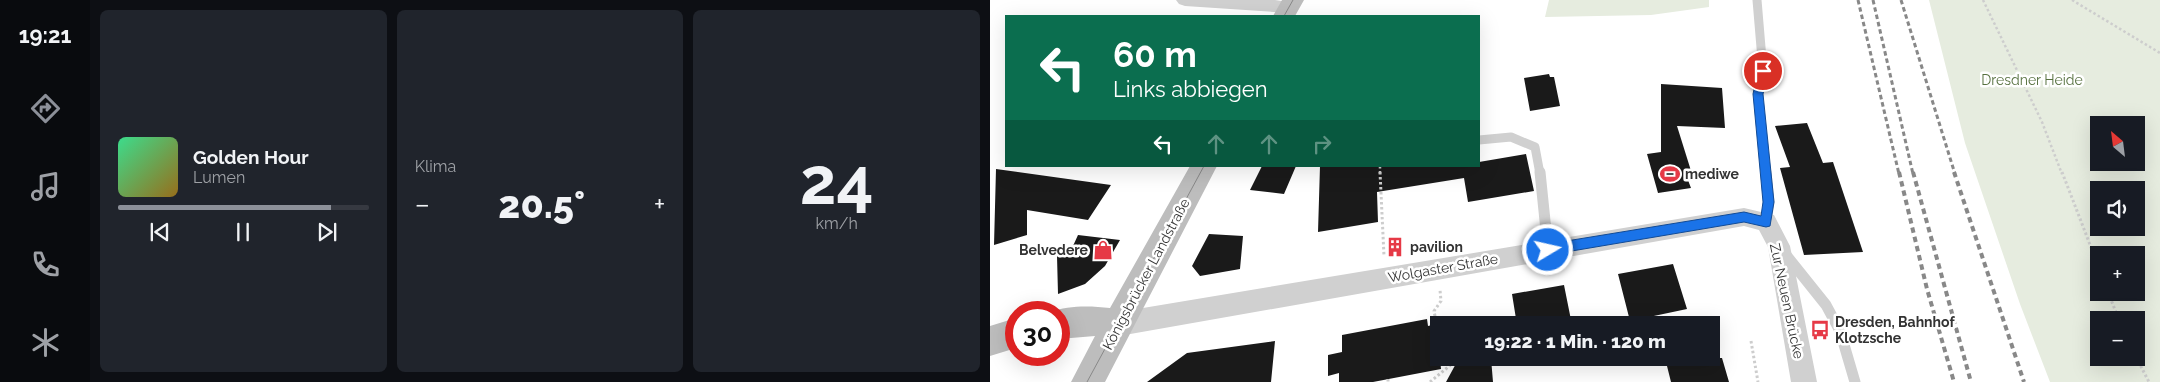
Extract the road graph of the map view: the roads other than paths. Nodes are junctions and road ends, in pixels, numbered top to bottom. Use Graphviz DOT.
graph roads {
  1 [pos="1186,0"];
  2 [pos="1757,0"];
  3 [pos="1289,8"];
  4 [pos="1480,140"];
  5 [pos="1203,167"];
  6 [pos="1766,222"];
  7 [pos="1779,246"];
  8 [pos="1548,250"];
  9 [pos="1070,323"];
  10 [pos="1120,324"];
  11 [pos="1005,337"];
  12 [pos="990,342"];
  13 [pos="1087,382"];
  14 [pos="1804,382"];
  15 [pos="1855,382"];
  1 -- 3 [label="street"];
  2 -- 6 [label="lane"];
  4 -- 8 [label="lane"];
  5 -- 10 [label="main road, Königsbrücker Landstraße"];
  6 -- 7 [label="street, Zur Neuen Brücke"];
  6 -- 8 [label="street, Wolgaster Straße"];
  7 -- 14 [label="street, Zur Neuen Brücke"];
  7 -- 15 [label="lane"];
  8 -- 10 [label="street, Wolgaster Straße"];
  9 -- 10 [label="main road"];
  10 -- 13 [label="main road, Königsbrücker Landstraße"];
  11 -- 12 [label="main road"];
}
